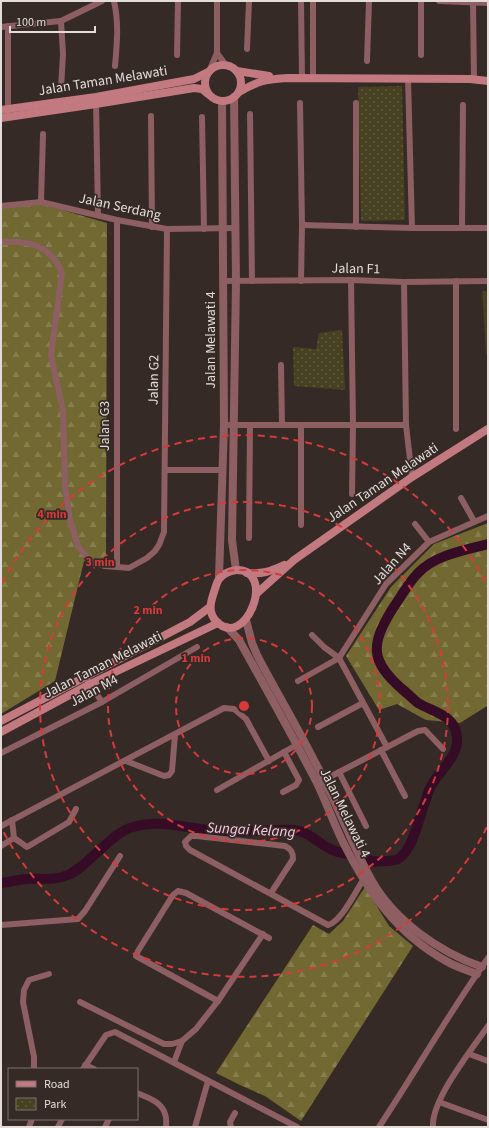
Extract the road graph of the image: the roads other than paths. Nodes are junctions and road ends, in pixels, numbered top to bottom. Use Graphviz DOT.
graph roads {
  1 [pos="102,1"];
  2 [pos="114,1"];
  3 [pos="178,1"];
  4 [pos="217,1"];
  5 [pos="249,1"];
  6 [pos="301,1"];
  7 [pos="313,1"];
  8 [pos="369,1"];
  9 [pos="421,1"];
  10 [pos="439,1"];
  11 [pos="473,2"];
  12 [pos="488,3"];
  13 [pos="61,21"];
  14 [pos="8,26"];
  15 [pos="1,27"];
  16 [pos="247,49"];
  17 [pos="217,53"];
  18 [pos="177,55"];
  19 [pos="421,55"];
  20 [pos="367,61"];
  21 [pos="225,64"];
  22 [pos="115,66"];
  23 [pos="209,70"];
  24 [pos="237,71"];
  25 [pos="288,78"];
  26 [pos="302,78"];
  27 [pos="313,78"];
  28 [pos="408,78"];
  29 [pos="474,79"];
  30 [pos="488,80"];
  31 [pos="61,88"];
  32 [pos="208,94"];
  33 [pos="237,94"];
  34 [pos="96,100"];
  35 [pos="222,101"];
  36 [pos="300,103"];
  37 [pos="356,103"];
  38 [pos="463,105"];
  39 [pos="5,113"];
  40 [pos="250,114"];
  41 [pos="151,116"];
  42 [pos="202,117"];
  43 [pos="43,134"];
  44 [pos="41,202"];
  45 [pos="1,206"];
  46 [pos="98,215"];
  47 [pos="117,220"];
  48 [pos="302,225"];
  49 [pos="152,227"];
  50 [pos="356,227"];
  51 [pos="204,228"];
  52 [pos="223,228"];
  53 [pos="236,228"];
  54 [pos="412,228"];
  55 [pos="462,228"];
  56 [pos="488,228"];
  57 [pos="167,229"];
  58 [pos="1,242"];
  59 [pos="351,280"];
  60 [pos="236,281"];
  61 [pos="252,281"];
  62 [pos="301,281"];
  63 [pos="456,281"];
  64 [pos="488,281"];
  65 [pos="223,282"];
  66 [pos="404,282"];
  67 [pos="281,364"];
  68 [pos="224,424"];
  69 [pos="234,425"];
  70 [pos="250,425"];
  71 [pos="282,425"];
  72 [pos="301,425"];
  73 [pos="353,425"];
  74 [pos="406,425"];
  75 [pos="456,429"];
  76 [pos="488,429"];
  77 [pos="165,470"];
  78 [pos="223,470"];
  79 [pos="412,477"];
  80 [pos="352,494"];
  81 [pos="461,498"];
  82 [pos="488,516"];
  83 [pos="474,521"];
  84 [pos="415,524"];
  85 [pos="301,525"];
  86 [pos="249,538"];
  87 [pos="429,542"];
  88 [pos="294,560"];
  89 [pos="117,568"];
  90 [pos="236,570"];
  91 [pos="247,573"];
  92 [pos="219,578"];
  93 [pos="256,594"];
  94 [pos="210,607"];
  95 [pos="246,620"];
  96 [pos="218,623"];
  97 [pos="228,627"];
  98 [pos="312,635"];
  99 [pos="197,647"];
  100 [pos="338,658"];
  101 [pos="85,676"];
  102 [pos="298,681"];
  103 [pos="90,684"];
  104 [pos="102,702"];
  105 [pos="363,703"];
  106 [pos="1,721"];
  107 [pos="318,727"];
  108 [pos="1,732"];
  109 [pos="175,735"];
  110 [pos="300,743"];
  111 [pos="384,749"];
  112 [pos="443,749"];
  113 [pos="284,752"];
  114 [pos="1,753"];
  115 [pos="126,761"];
  116 [pos="269,761"];
  117 [pos="338,772"];
  118 [pos="321,782"];
  119 [pos="217,790"];
  120 [pos="283,792"];
  121 [pos="405,796"];
  122 [pos="76,809"];
  123 [pos="12,820"];
  124 [pos="1,826"];
  125 [pos="366,826"];
  126 [pos="14,838"];
  127 [pos="1,846"];
  128 [pos="120,856"];
  129 [pos="357,860"];
  130 [pos="363,880"];
  131 [pos="271,893"];
  132 [pos="1,925"];
  133 [pos="263,934"];
  134 [pos="269,938"];
  135 [pos="488,958"];
  136 [pos="482,967"];
  137 [pos="49,974"];
  138 [pos="477,974"];
  139 [pos="218,1001"];
  140 [pos="80,1002"];
  141 [pos="488,1026"];
  142 [pos="182,1041"];
  143 [pos="469,1054"];
  144 [pos="488,1061"];
  145 [pos="174,1062"];
  146 [pos="84,1067"];
  147 [pos="34,1068"];
  148 [pos="208,1081"];
  149 [pos="138,1093"];
  150 [pos="439,1102"];
  151 [pos="235,1113"];
  152 [pos="488,1120"];
  153 [pos="166,1127"];
  154 [pos="195,1127"];
  155 [pos="231,1127"];
  156 [pos="297,1127"];
  157 [pos="380,1127"];
  158 [pos="433,1127"];
  1 -- 13 [label="street"];
  2 -- 22 [label="street"];
  3 -- 18 [label="street"];
  4 -- 17 [label="street"];
  5 -- 16 [label="street"];
  6 -- 26 [label="street"];
  7 -- 27 [label="street"];
  8 -- 20 [label="street"];
  9 -- 19 [label="street"];
  10 -- 11 [label="street"];
  11 -- 12 [label="street"];
  11 -- 29 [label="street"];
  13 -- 14 [label="street"];
  13 -- 31 [label="street"];
  14 -- 15 [label="street"];
  14 -- 39 [label="street"];
  17 -- 21 [label="street"];
  17 -- 23 [label="street"];
  21 -- 23 [label="main road"];
  21 -- 24 [label="main road"];
  23 -- 32 [label="main road"];
  23 -- 34 [label="main road, Jalan Taman Melawati"];
  24 -- 25 [label="main road"];
  24 -- 33 [label="main road"];
  25 -- 26 [label="main road"];
  25 -- 33 [label="main road"];
  26 -- 27 [label="main road"];
  27 -- 28 [label="main road"];
  28 -- 29 [label="main road"];
  28 -- 54 [label="street"];
  29 -- 30 [label="main road"];
  32 -- 34 [label="main road, Jalan Taman Melawati"];
  32 -- 35 [label="main road"];
  33 -- 35 [label="main road"];
  33 -- 53 [label="street, Jalan Melawati 4"];
  34 -- 39 [label="main road, Jalan Taman Melawati"];
  34 -- 46 [label="street"];
  35 -- 52 [label="street, Jalan Melawati 4"];
  36 -- 48 [label="street"];
  37 -- 50 [label="street"];
  38 -- 55 [label="street"];
  40 -- 61 [label="street"];
  41 -- 49 [label="street"];
  42 -- 51 [label="street"];
  43 -- 44 [label="street"];
  44 -- 45 [label="street, Jalan Serdang"];
  44 -- 46 [label="street, Jalan Serdang"];
  46 -- 47 [label="street, Jalan Serdang"];
  47 -- 49 [label="street, Jalan Serdang"];
  47 -- 89 [label="street, Jalan G3"];
  48 -- 50 [label="street"];
  48 -- 62 [label="street"];
  49 -- 57 [label="street, Jalan Serdang"];
  50 -- 54 [label="street"];
  51 -- 52 [label="street, Jalan Serdang"];
  51 -- 57 [label="street, Jalan Serdang"];
  52 -- 53 [label="street, Jalan Serdang"];
  52 -- 65 [label="street, Jalan Melawati 4"];
  53 -- 60 [label="street, Jalan Melawati 4"];
  54 -- 55 [label="street"];
  55 -- 56 [label="street"];
  57 -- 77 [label="street, Jalan G2"];
  58 -- 89 [label="street"];
  59 -- 62 [label="street, Jalan F1"];
  59 -- 66 [label="street, Jalan F1"];
  59 -- 73 [label="street"];
  60 -- 61 [label="street, Jalan F1"];
  60 -- 65 [label="street, Jalan F1"];
  60 -- 69 [label="street, Jalan Melawati 4"];
  61 -- 62 [label="street, Jalan F1"];
  63 -- 64 [label="street, Jalan F1"];
  63 -- 66 [label="street, Jalan F1"];
  63 -- 75 [label="street"];
  65 -- 68 [label="street, Jalan Melawati 4"];
  66 -- 74 [label="street"];
  67 -- 71 [label="street"];
  68 -- 69 [label="street"];
  68 -- 78 [label="street, Jalan Melawati 4"];
  69 -- 70 [label="street"];
  69 -- 90 [label="street, Jalan Melawati 4"];
  70 -- 71 [label="street"];
  70 -- 86 [label="street"];
  71 -- 72 [label="street"];
  72 -- 73 [label="street"];
  72 -- 85 [label="street"];
  73 -- 74 [label="street"];
  73 -- 80 [label="street"];
  74 -- 79 [label="street"];
  76 -- 79 [label="main road, Jalan Taman Melawati"];
  77 -- 78 [label="street"];
  77 -- 89 [label="street, Jalan G2"];
  78 -- 92 [label="street, Jalan Melawati 4"];
  79 -- 88 [label="main road, Jalan Taman Melawati"];
  81 -- 83 [label="street"];
  82 -- 83 [label="street, Jalan N4"];
  83 -- 87 [label="street, Jalan N4"];
  84 -- 87 [label="street"];
  87 -- 100 [label="street, Jalan N4"];
  88 -- 91 [label="main road, Jalan Taman Melawati"];
  88 -- 93 [label="main road, Jalan Taman Melawati"];
  90 -- 91 [label="main road"];
  90 -- 92 [label="main road"];
  91 -- 93 [label="main road"];
  92 -- 94 [label="main road"];
  93 -- 95 [label="main road"];
  94 -- 96 [label="main road"];
  94 -- 101 [label="main road, Jalan Taman Melawati"];
  95 -- 97 [label="main road"];
  95 -- 110 [label="street, Jalan Melawati 4"];
  96 -- 97 [label="main road"];
  96 -- 103 [label="main road, Jalan Taman Melawati"];
  97 -- 110 [label="street, Jalan Melawati 4"];
  98 -- 100 [label="street"];
  99 -- 104 [label="street, Jalan M4"];
  100 -- 102 [label="street"];
  100 -- 105 [label="street"];
  101 -- 103 [label="street"];
  101 -- 106 [label="main road, Jalan Taman Melawati"];
  103 -- 104 [label="street"];
  103 -- 108 [label="main road, Jalan Taman Melawati"];
  104 -- 114 [label="street, Jalan M4"];
  105 -- 107 [label="street"];
  105 -- 111 [label="street"];
  109 -- 115 [label="street"];
  109 -- 115 [label="street"];
  109 -- 116 [label="street"];
  110 -- 113 [label="street"];
  110 -- 118 [label="street, Jalan Melawati 4"];
  111 -- 112 [label="street"];
  111 -- 117 [label="street"];
  111 -- 121 [label="street"];
  113 -- 116 [label="street"];
  113 -- 120 [label="street"];
  115 -- 123 [label="street"];
  116 -- 119 [label="street"];
  117 -- 118 [label="street"];
  117 -- 125 [label="street"];
  118 -- 129 [label="street, Jalan Melawati 4"];
  122 -- 126 [label="street"];
  123 -- 124 [label="street"];
  123 -- 126 [label="street"];
  126 -- 127 [label="street"];
  128 -- 132 [label="street"];
  129 -- 130 [label="street, Jalan Melawati 4"];
  129 -- 136 [label="street, Jalan Melawati 4"];
  130 -- 131 [label="street"];
  130 -- 138 [label="street, Jalan Melawati 4"];
  131 -- 131 [label="street"];
  133 -- 134 [label="street"];
  133 -- 139 [label="street"];
  133 -- 139 [label="street"];
  135 -- 136 [label="street"];
  136 -- 138 [label="street"];
  137 -- 147 [label="street"];
  138 -- 157 [label="street"];
  139 -- 142 [label="street"];
  140 -- 142 [label="street"];
  141 -- 143 [label="street"];
  142 -- 145 [label="street"];
  143 -- 144 [label="street"];
  143 -- 150 [label="street"];
  145 -- 146 [label="street"];
  145 -- 148 [label="street"];
  148 -- 154 [label="street"];
  148 -- 156 [label="street"];
  149 -- 153 [label="street"];
  150 -- 152 [label="street"];
  150 -- 158 [label="street"];
  151 -- 155 [label="street"];
}
